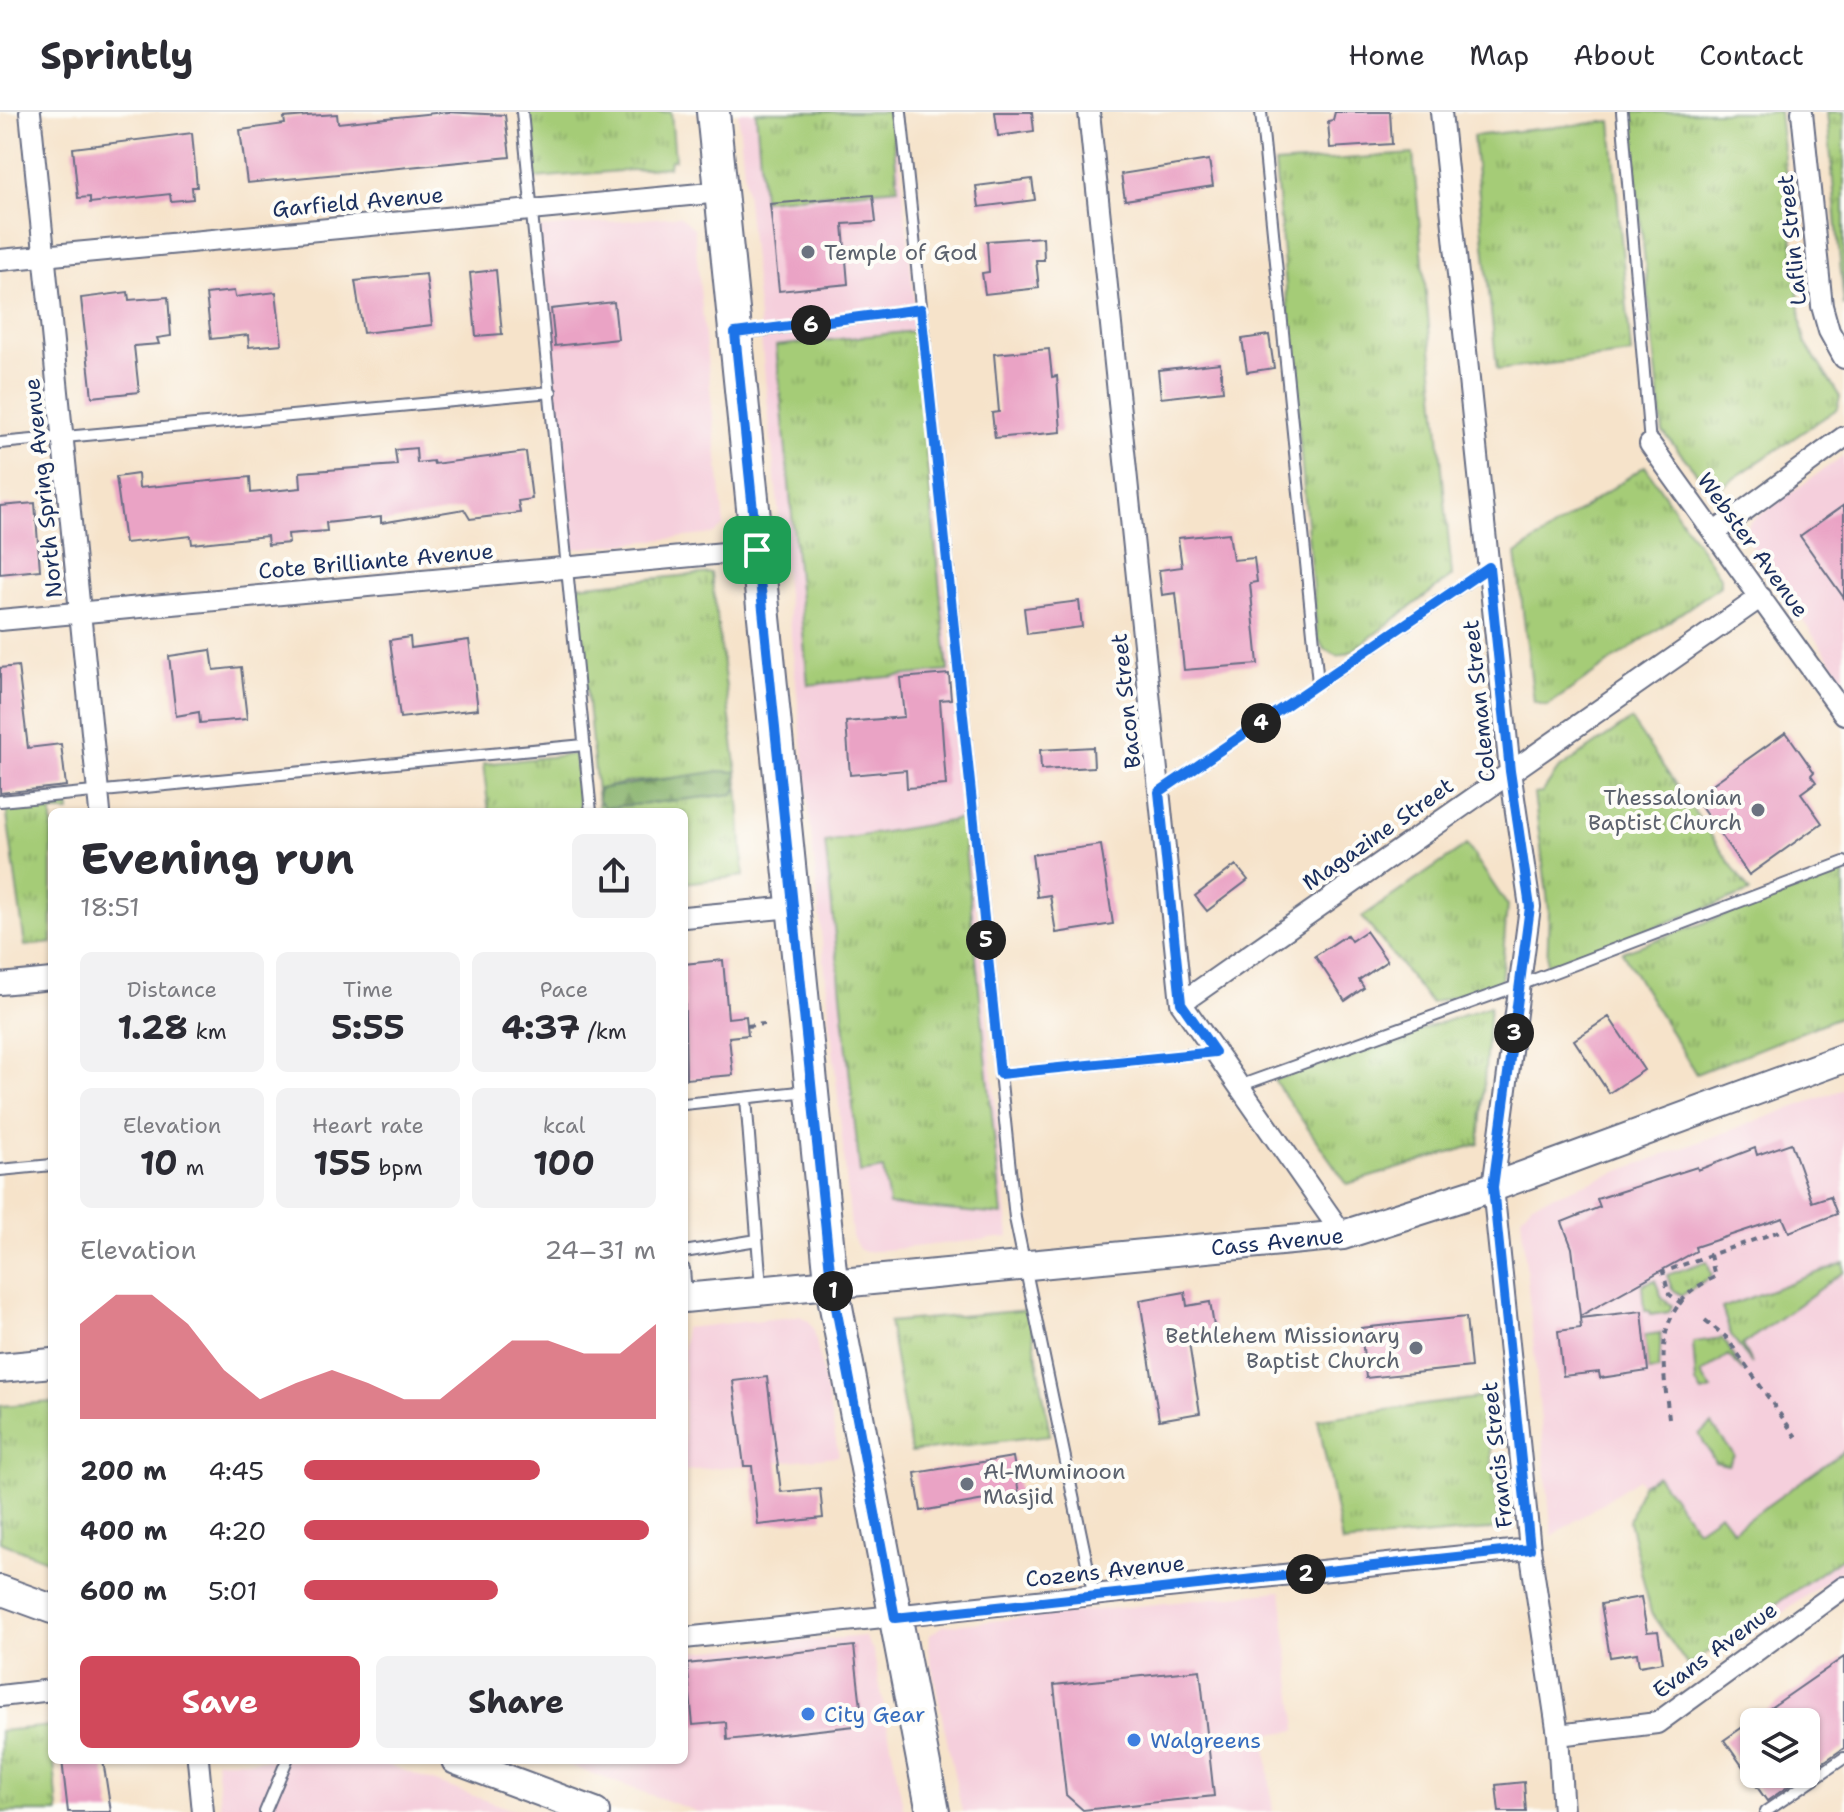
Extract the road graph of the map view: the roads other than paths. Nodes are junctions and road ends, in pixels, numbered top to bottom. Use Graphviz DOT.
graph roads {
  1 [pos="30,112"];
  2 [pos="522,112"];
  3 [pos="713,112"];
  4 [pos="901,112"];
  5 [pos="1089,112"];
  6 [pos="1261,112"];
  7 [pos="1441,112"];
  8 [pos="1622,112"];
  9 [pos="1802,112"];
  10 [pos="721,192"];
  11 [pos="532,210"];
  12 [pos="44,256"];
  13 [pos="0,260"];
  14 [pos="921,309"];
  15 [pos="735,333"];
  16 [pos="1844,358"];
  17 [pos="551,392"];
  18 [pos="1844,437"];
  19 [pos="63,438"];
  20 [pos="0,443"];
  21 [pos="1650,444"];
  22 [pos="1715,532"];
  23 [pos="757,550"];
  24 [pos="569,567"];
  25 [pos="1489,567"];
  26 [pos="1761,597"];
  27 [pos="80,613"];
  28 [pos="0,620"];
  29 [pos="1318,683"];
  30 [pos="1844,714"];
  31 [pos="584,745"];
  32 [pos="1510,771"];
  33 [pos="1159,792"];
  34 [pos="0,801"];
  35 [pos="99,802"];
  36 [pos="591,808"];
  37 [pos="1844,862"];
  38 [pos="793,907"];
  39 [pos="688,917"];
  40 [pos="48,979"];
  41 [pos="0,984"];
  42 [pos="1520,985"];
  43 [pos="1181,1003"];
  44 [pos="1215,1052"];
  45 [pos="1844,1058"];
  46 [pos="1000,1074"];
  47 [pos="1239,1086"];
  48 [pos="812,1091"];
  49 [pos="746,1098"];
  50 [pos="688,1104"];
  51 [pos="48,1165"];
  52 [pos="0,1170"];
  53 [pos="1493,1187"];
  54 [pos="1343,1235"];
  55 [pos="757,1240"];
  56 [pos="688,1251"];
  57 [pos="1027,1263"];
  58 [pos="831,1281"];
  59 [pos="761,1289"];
  60 [pos="688,1298"];
  61 [pos="48,1363"];
  62 [pos="0,1368"];
  63 [pos="1530,1549"];
  64 [pos="1844,1587"];
  65 [pos="0,1590"];
  66 [pos="1094,1597"];
  67 [pos="48,1608"];
  68 [pos="895,1618"];
  69 [pos="688,1638"];
  70 [pos="48,1690"];
  71 [pos="0,1696"];
  72 [pos="1558,1735"];
  73 [pos="1844,1758"];
  74 [pos="198,1764"];
  75 [pos="285,1764"];
  76 [pos="467,1764"];
  77 [pos="203,1812"];
  78 [pos="265,1812"];
  79 [pos="595,1812"];
  80 [pos="933,1812"];
  81 [pos="1563,1812"];
  82 [pos="1765,1812"];
  1 -- 12 [label="street, North Spring Avenue"];
  2 -- 11 [label="lane"];
  3 -- 10 [label="main road"];
  4 -- 14 [label="lane"];
  5 -- 33 [label="street, Bacon Street"];
  6 -- 29 [label="lane"];
  7 -- 25 [label="street, Coleman Street"];
  8 -- 21 [label="lane"];
  9 -- 16 [label="street, Laflin Street"];
  10 -- 11 [label="street, Garfield Avenue"];
  10 -- 15 [label="main road"];
  11 -- 12 [label="street, Garfield Avenue"];
  11 -- 17 [label="lane"];
  12 -- 13 [label="street, Garfield Avenue"];
  12 -- 19 [label="street, North Spring Avenue"];
  14 -- 15 [label="lane"];
  14 -- 46 [label="lane"];
  15 -- 23 [label="main road"];
  17 -- 19 [label="lane"];
  17 -- 24 [label="lane"];
  18 -- 22 [label="street"];
  19 -- 20 [label="lane"];
  19 -- 27 [label="street, North Spring Avenue"];
  21 -- 22 [label="street, Webster Avenue"];
  22 -- 26 [label="street, Webster Avenue"];
  23 -- 24 [label="street, Cote Brilliante Avenue"];
  23 -- 38 [label="main road"];
  24 -- 27 [label="street, Cote Brilliante Avenue"];
  24 -- 31 [label="lane"];
  25 -- 29 [label="lane"];
  25 -- 32 [label="street, Coleman Street"];
  26 -- 30 [label="street, Webster Avenue"];
  26 -- 32 [label="street, Magazine Street"];
  27 -- 28 [label="street, Cote Brilliante Avenue"];
  27 -- 35 [label="street, North Spring Avenue"];
  29 -- 33 [label="lane"];
  31 -- 35 [label="lane"];
  31 -- 36 [label="lane"];
  32 -- 42 [label="street, Coleman Street"];
  32 -- 43 [label="street, Magazine Street"];
  33 -- 43 [label="street, Bacon Street"];
  34 -- 35 [label="lane"];
  37 -- 42 [label="lane"];
  38 -- 39 [label="street"];
  38 -- 48 [label="main road"];
  40 -- 41 [label="street"];
  42 -- 47 [label="lane"];
  42 -- 53 [label="street, Coleman Street"];
  43 -- 44 [label="street, Bacon Street"];
  44 -- 46 [label="lane"];
  44 -- 47 [label="street, Bacon Street"];
  45 -- 53 [label="main road, Cass Avenue"];
  46 -- 57 [label="lane"];
  47 -- 54 [label="street, Bacon Street"];
  48 -- 49 [label="lane"];
  48 -- 58 [label="main road"];
  49 -- 50 [label="lane"];
  49 -- 55 [label="lane"];
  51 -- 52 [label="lane"];
  53 -- 54 [label="main road, Cass Avenue"];
  53 -- 63 [label="street, Francis Street"];
  54 -- 57 [label="main road, Cass Avenue"];
  55 -- 56 [label="lane"];
  55 -- 59 [label="lane"];
  57 -- 58 [label="main road, Cass Avenue"];
  57 -- 66 [label="lane"];
  58 -- 59 [label="main road, Cass Avenue"];
  58 -- 68 [label="main road"];
  59 -- 60 [label="main road, Cass Avenue"];
  61 -- 62 [label="main road"];
  63 -- 66 [label="street, Cozens Avenue"];
  63 -- 72 [label="street, Francis Street"];
  64 -- 72 [label="street, Evans Avenue"];
  65 -- 67 [label="main road"];
  66 -- 68 [label="street, Cozens Avenue"];
  68 -- 69 [label="street, Cozens Avenue"];
  68 -- 80 [label="main road"];
  70 -- 71 [label="street"];
  72 -- 81 [label="street, Francis Street"];
  73 -- 82 [label="lane"];
  74 -- 77 [label="street"];
  75 -- 78 [label="lane"];
  76 -- 79 [label="main road"];
}
